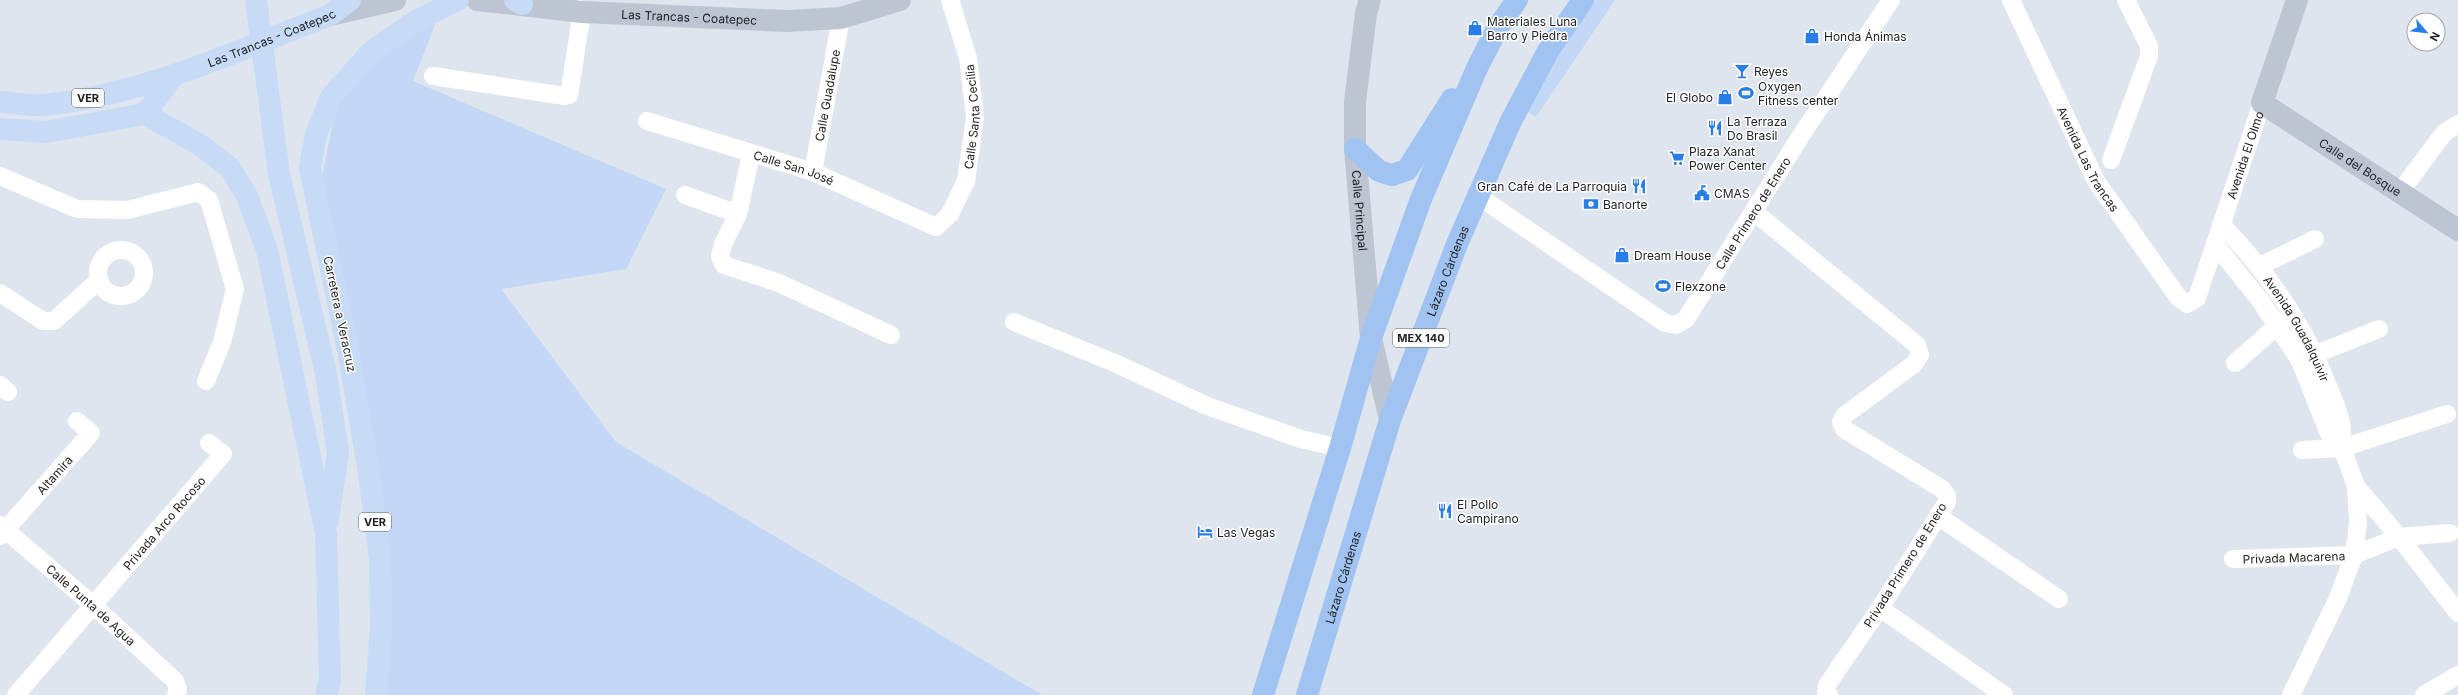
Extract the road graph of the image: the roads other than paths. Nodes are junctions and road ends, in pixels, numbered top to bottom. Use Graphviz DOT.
graph roads {
  1 [pos="256,0"];
  2 [pos="350,0"];
  3 [pos="395,0"];
  4 [pos="458,0"];
  5 [pos="477,0"];
  6 [pos="900,0"];
  7 [pos="950,0"];
  8 [pos="1370,0"];
  9 [pos="1517,0"];
  10 [pos="1583,0"];
  11 [pos="1891,0"];
  12 [pos="2011,0"];
  13 [pos="2126,0"];
  14 [pos="2297,0"];
  15 [pos="518,2"];
  16 [pos="575,6"];
  17 [pos="330,15"];
  18 [pos="841,18"];
  19 [pos="1476,68"];
  20 [pos="174,75"];
  21 [pos="433,76"];
  22 [pos="0,102"];
  23 [pos="2262,103"];
  24 [pos="41,106"];
  25 [pos="145,114"];
  26 [pos="647,121"];
  27 [pos="2458,124"];
  28 [pos="0,129"];
  29 [pos="46,132"];
  30 [pos="1355,149"];
  31 [pos="751,154"];
  32 [pos="2111,160"];
  33 [pos="813,172"];
  34 [pos="0,176"];
  35 [pos="2400,192"];
  36 [pos="685,195"];
  37 [pos="1478,196"];
  38 [pos="1754,212"];
  39 [pos="738,214"];
  40 [pos="2221,224"];
  41 [pos="936,227"];
  42 [pos="2458,230"];
  43 [pos="2315,239"];
  44 [pos="2215,244"];
  45 [pos="2260,266"];
  46 [pos="98,280"];
  47 [pos="0,293"];
  48 [pos="2187,304"];
  49 [pos="2292,311"];
  50 [pos="1014,322"];
  51 [pos="2277,326"];
  52 [pos="2380,329"];
  53 [pos="891,335"];
  54 [pos="1371,338"];
  55 [pos="2307,357"];
  56 [pos="2234,363"];
  57 [pos="326,374"];
  58 [pos="206,381"];
  59 [pos="2448,414"];
  60 [pos="1390,420"];
  61 [pos="78,422"];
  62 [pos="209,443"];
  63 [pos="1340,448"];
  64 [pos="2342,448"];
  65 [pos="2302,450"];
  66 [pos="368,467"];
  67 [pos="2356,486"];
  68 [pos="1938,516"];
  69 [pos="2,530"];
  70 [pos="2450,533"];
  71 [pos="326,534"];
  72 [pos="2399,537"];
  73 [pos="2354,556"];
  74 [pos="2233,559"];
  75 [pos="2059,599"];
  76 [pos="94,606"];
  77 [pos="1880,608"];
  78 [pos="2458,613"];
  79 [pos="2458,674"];
  80 [pos="177,692"];
  81 [pos="16,695"];
  82 [pos="326,695"];
  83 [pos="376,695"];
  84 [pos="1263,695"];
  85 [pos="1307,695"];
  86 [pos="1829,695"];
  87 [pos="2004,695"];
  88 [pos="2291,695"];
  89 [pos="2424,695"];
  1 -- 57 [label="main road"];
  2 -- 17 [label="main road"];
  3 -- 17 [label="main road, Las Trancas - Coatepec"];
  4 -- 66 [label="main road, Carretera a Veracruz / VER"];
  5 -- 15 [label="main road, Las Trancas - Coatepec"];
  6 -- 18 [label="main road, Las Trancas - Coatepec"];
  7 -- 41 [label="street, Calle Santa Cecilia"];
  8 -- 30 [label="main road, Calle Principal"];
  9 -- 19 [label="highway, MEX 140"];
  10 -- 37 [label="highway, Lázaro Cárdenas / MEX 140"];
  11 -- 38 [label="street, Calle Primero de Enero"];
  12 -- 48 [label="street, Avenida Las Trancas"];
  13 -- 32 [label="street"];
  14 -- 23 [label="main road, Avenida El Olmo"];
  15 -- 16 [label="main road, Las Trancas - Coatepec"];
  16 -- 18 [label="main road, Las Trancas - Coatepec"];
  16 -- 21 [label="street"];
  17 -- 20 [label="main road, Las Trancas - Coatepec"];
  18 -- 33 [label="street, Calle Guadalupe"];
  19 -- 30 [label="highway"];
  19 -- 54 [label="highway, MEX 140"];
  20 -- 24 [label="main road, Las Trancas - Coatepec / VER"];
  20 -- 25 [label="main road"];
  22 -- 24 [label="main road, Las Trancas - Coatepec / VER"];
  23 -- 35 [label="main road, Calle del Bosque"];
  23 -- 40 [label="street, Avenida El Olmo"];
  24 -- 29 [label="main road"];
  25 -- 29 [label="main road, VER"];
  25 -- 71 [label="main road"];
  26 -- 31 [label="street, Calle San José"];
  27 -- 35 [label="street"];
  28 -- 29 [label="main road, VER"];
  30 -- 54 [label="main road, Calle Principal"];
  31 -- 33 [label="street, Calle San José"];
  31 -- 39 [label="street"];
  33 -- 41 [label="street, Calle San José"];
  34 -- 58 [label="street"];
  35 -- 42 [label="main road, Calle del Bosque"];
  36 -- 39 [label="street"];
  37 -- 38 [label="street, Calle Primero de Enero"];
  37 -- 60 [label="highway, Lázaro Cárdenas / MEX 140"];
  38 -- 68 [label="street, Privada Primero de Enero"];
  39 -- 53 [label="street"];
  40 -- 44 [label="street, Avenida El Olmo"];
  40 -- 45 [label="street, Avenida Guadalquivir"];
  43 -- 45 [label="street"];
  44 -- 48 [label="street, Avenida El Olmo"];
  44 -- 51 [label="street, Avenida Guadalquivir"];
  45 -- 49 [label="street, Avenida Guadalquivir"];
  46 -- 47 [label="street"];
  49 -- 51 [label="street"];
  49 -- 55 [label="street, Avenida Guadalquivir"];
  50 -- 63 [label="street"];
  51 -- 55 [label="street, Avenida Guadalquivir"];
  51 -- 56 [label="street"];
  52 -- 55 [label="street"];
  54 -- 60 [label="main road, Calle Principal"];
  54 -- 63 [label="highway, MEX 140"];
  55 -- 64 [label="street, Avenida Guadalquivir"];
  57 -- 66 [label="main road"];
  57 -- 71 [label="main road"];
  59 -- 64 [label="street"];
  60 -- 85 [label="highway, Lázaro Cárdenas / MEX 140"];
  61 -- 69 [label="street, Altamira"];
  62 -- 76 [label="street, Privada Arco Rocoso"];
  63 -- 84 [label="highway, MEX 140"];
  64 -- 65 [label="street"];
  64 -- 67 [label="street, Avenida Guadalquivir"];
  66 -- 83 [label="main road, Carretera a Veracruz / VER"];
  67 -- 72 [label="street, Avenida Guadalquivir"];
  67 -- 73 [label="street, Avenida Guadalquivir"];
  68 -- 75 [label="street"];
  68 -- 77 [label="street, Privada Primero de Enero"];
  69 -- 76 [label="street, Calle Punta de Agua"];
  70 -- 72 [label="street"];
  71 -- 82 [label="main road"];
  72 -- 73 [label="street"];
  72 -- 78 [label="street, Avenida Guadalquivir"];
  73 -- 74 [label="street, Privada Macarena"];
  73 -- 88 [label="street, Avenida Guadalquivir"];
  76 -- 80 [label="street, Calle Punta de Agua"];
  76 -- 81 [label="street"];
  77 -- 86 [label="street, Privada Primero de Enero"];
  77 -- 87 [label="street"];
  79 -- 89 [label="street"];
}
